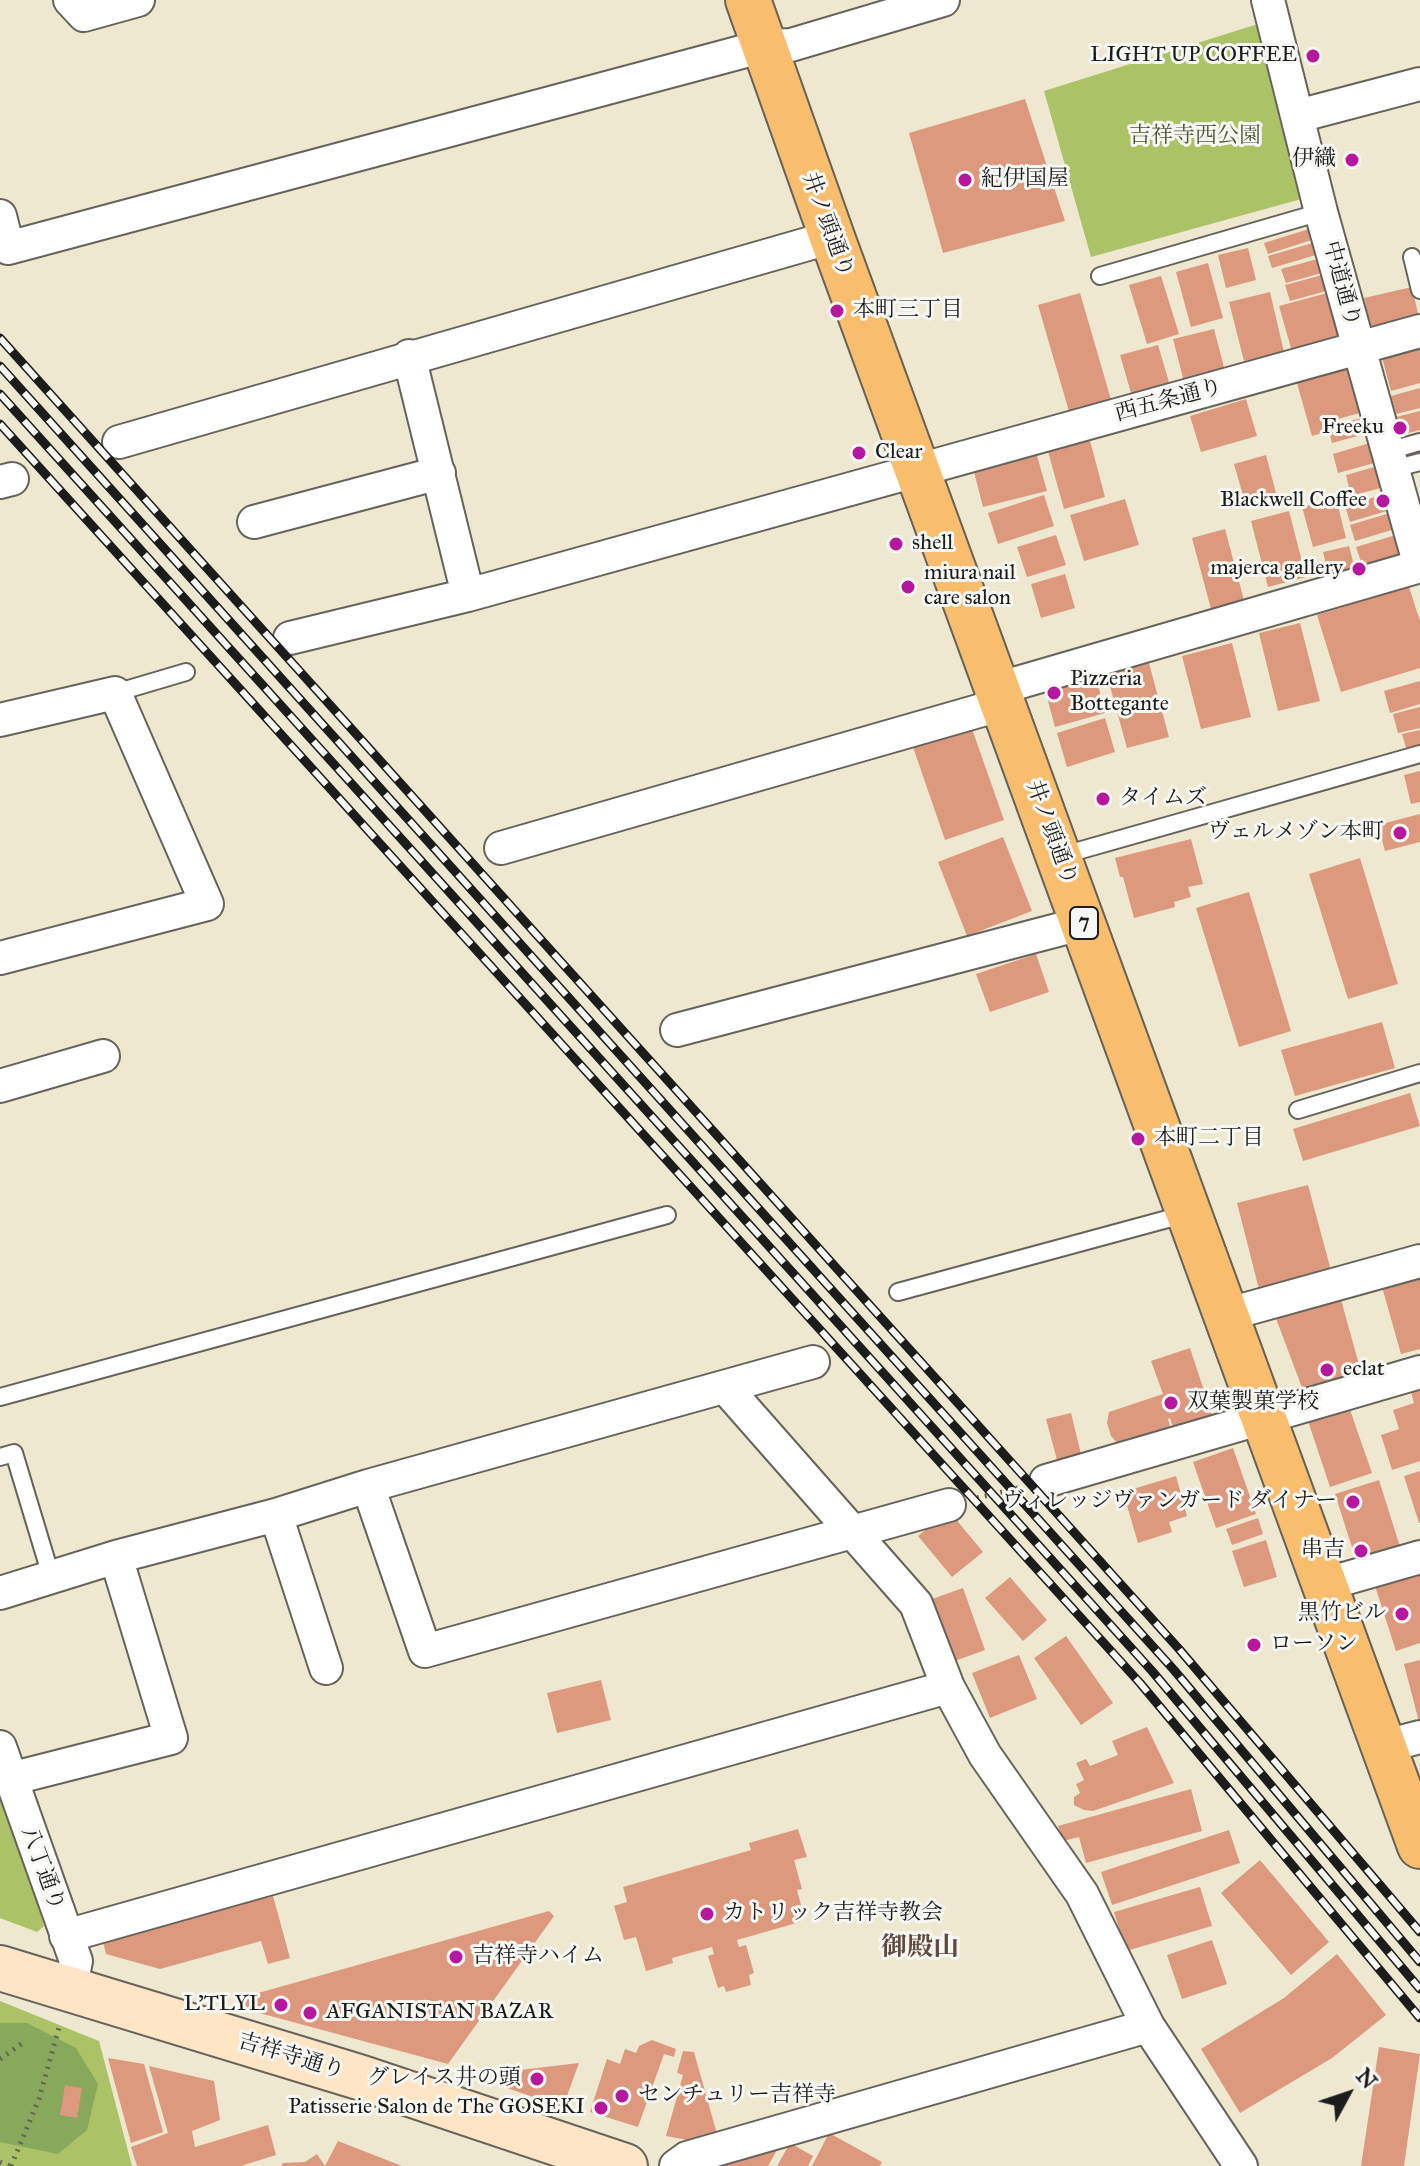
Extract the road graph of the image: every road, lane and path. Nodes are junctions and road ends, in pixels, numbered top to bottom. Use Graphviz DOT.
graph roads {
  1 [pos="70,0"];
  2 [pos="138,0"];
  3 [pos="748,0"];
  4 [pos="943,0"];
  5 [pos="1268,0"];
  6 [pos="764,46"];
  7 [pos="1420,84"];
  8 [pos="1298,116"];
  9 [pos="1321,212"];
  10 [pos="0,216"];
  11 [pos="832,237"];
  12 [pos="1412,257"];
  13 [pos="1100,276"];
  14 [pos="1420,290"];
  15 [pos="1420,331"];
  16 [pos="1359,349"];
  17 [pos="409,356"];
  18 [pos="119,442"];
  19 [pos="1420,442"];
  20 [pos="1400,460"];
  21 [pos="917,471"];
  22 [pos="439,473"];
  23 [pos="254,522"];
  24 [pos="1420,566"];
  25 [pos="468,595"];
  26 [pos="290,638"];
  27 [pos="186,672"];
  28 [pos="115,693"];
  29 [pos="1001,697"];
  30 [pos="0,720"];
  31 [pos="1420,754"];
  32 [pos="501,848"];
  33 [pos="1059,856"];
  34 [pos="1084,923"];
  35 [pos="0,958"];
  36 [pos="677,1030"];
  37 [pos="103,1056"];
  38 [pos="1420,1073"];
  39 [pos="0,1086"];
  40 [pos="1298,1110"];
  41 [pos="1189,1213"];
  42 [pos="667,1215"];
  43 [pos="1420,1261"];
  44 [pos="898,1292"];
  45 [pos="1225,1315"];
  46 [pos="813,1362"];
  47 [pos="1420,1372"];
  48 [pos="725,1387"];
  49 [pos="0,1397"];
  50 [pos="1262,1416"];
  51 [pos="0,1457"];
  52 [pos="1046,1481"];
  53 [pos="368,1486"];
  54 [pos="949,1505"];
  55 [pos="276,1515"];
  56 [pos="852,1531"];
  57 [pos="116,1557"];
  58 [pos="1420,1557"];
  59 [pos="51,1576"];
  60 [pos="1323,1585"];
  61 [pos="0,1593"];
  62 [pos="326,1668"];
  63 [pos="948,1687"];
  64 [pos="1401,1742"];
  65 [pos="0,1747"];
  66 [pos="10,1779"];
  67 [pos="1420,1846"];
  68 [pos="66,1936"];
  69 [pos="0,1968"];
  70 [pos="70,1990"];
  71 [pos="1148,2026"];
  72 [pos="24,2042"];
  73 [pos="53,2052"];
  74 [pos="0,2059"];
  75 [pos="0,2162"];
  76 [pos="10,2166"];
  77 [pos="625,2166"];
  78 [pos="676,2166"];
  79 [pos="1241,2166"];
  1 -- 2 [label="street"];
  3 -- 6 [label="main road, 井ノ頭通り / 7"];
  4 -- 6 [label="street"];
  5 -- 8 [label="street, 中道通り"];
  6 -- 10 [label="street"];
  6 -- 11 [label="main road, 井ノ頭通り / 7"];
  7 -- 8 [label="street"];
  8 -- 9 [label="street, 中道通り"];
  9 -- 13 [label="lane"];
  9 -- 16 [label="street, 中道通り"];
  11 -- 17 [label="street"];
  11 -- 21 [label="main road, 井ノ頭通り / 7"];
  12 -- 14 [label="lane"];
  15 -- 16 [label="street, 西五条通り"];
  16 -- 20 [label="street, 中道通り"];
  16 -- 21 [label="street, 西五条通り"];
  17 -- 18 [label="street"];
  17 -- 22 [label="street"];
  19 -- 20 [label="lane"];
  20 -- 24 [label="street, 中道通り"];
  21 -- 25 [label="street, 西五条通り"];
  21 -- 29 [label="main road, 井ノ頭通り / 7"];
  22 -- 23 [label="street"];
  22 -- 25 [label="street"];
  24 -- 29 [label="street"];
  25 -- 26 [label="street, 西五条通り"];
  27 -- 28 [label="lane"];
  28 -- 30 [label="street"];
  28 -- 35 [label="street"];
  29 -- 32 [label="street"];
  29 -- 33 [label="main road, 井ノ頭通り / 7"];
  31 -- 33 [label="lane"];
  33 -- 34 [label="main road, 井ノ頭通り / 7"];
  34 -- 36 [label="street"];
  34 -- 41 [label="main road, 井ノ頭通り / 7"];
  37 -- 39 [label="street"];
  38 -- 40 [label="lane"];
  41 -- 44 [label="lane"];
  41 -- 45 [label="main road, 井ノ頭通り / 7"];
  42 -- 49 [label="lane"];
  43 -- 45 [label="street"];
  45 -- 50 [label="main road, 井ノ頭通り / 7"];
  46 -- 48 [label="street"];
  47 -- 50 [label="street"];
  48 -- 53 [label="street"];
  48 -- 56 [label="street"];
  50 -- 52 [label="street"];
  50 -- 60 [label="main road, 井ノ頭通り / 7"];
  51 -- 59 [label="lane"];
  52 -- 54 [label="path"];
  53 -- 55 [label="street"];
  53 -- 56 [label="street"];
  54 -- 56 [label="street"];
  55 -- 57 [label="street"];
  55 -- 62 [label="street"];
  56 -- 63 [label="street"];
  57 -- 59 [label="street"];
  57 -- 66 [label="street"];
  58 -- 60 [label="street"];
  59 -- 61 [label="street"];
  60 -- 64 [label="main road, 井ノ頭通り / 7"];
  63 -- 68 [label="street"];
  63 -- 71 [label="street"];
  64 -- 67 [label="main road, 井ノ頭通り / 7"];
  65 -- 66 [label="street, 八丁通り"];
  66 -- 68 [label="street, 八丁通り"];
  68 -- 70 [label="street, 八丁通り"];
  69 -- 70 [label="main road, 吉祥寺通り"];
  70 -- 77 [label="main road, 吉祥寺通り"];
  71 -- 78 [label="street"];
  71 -- 79 [label="street"];
  72 -- 74 [label="path"];
  73 -- 76 [label="path"];
  75 -- 76 [label="path"];
}
